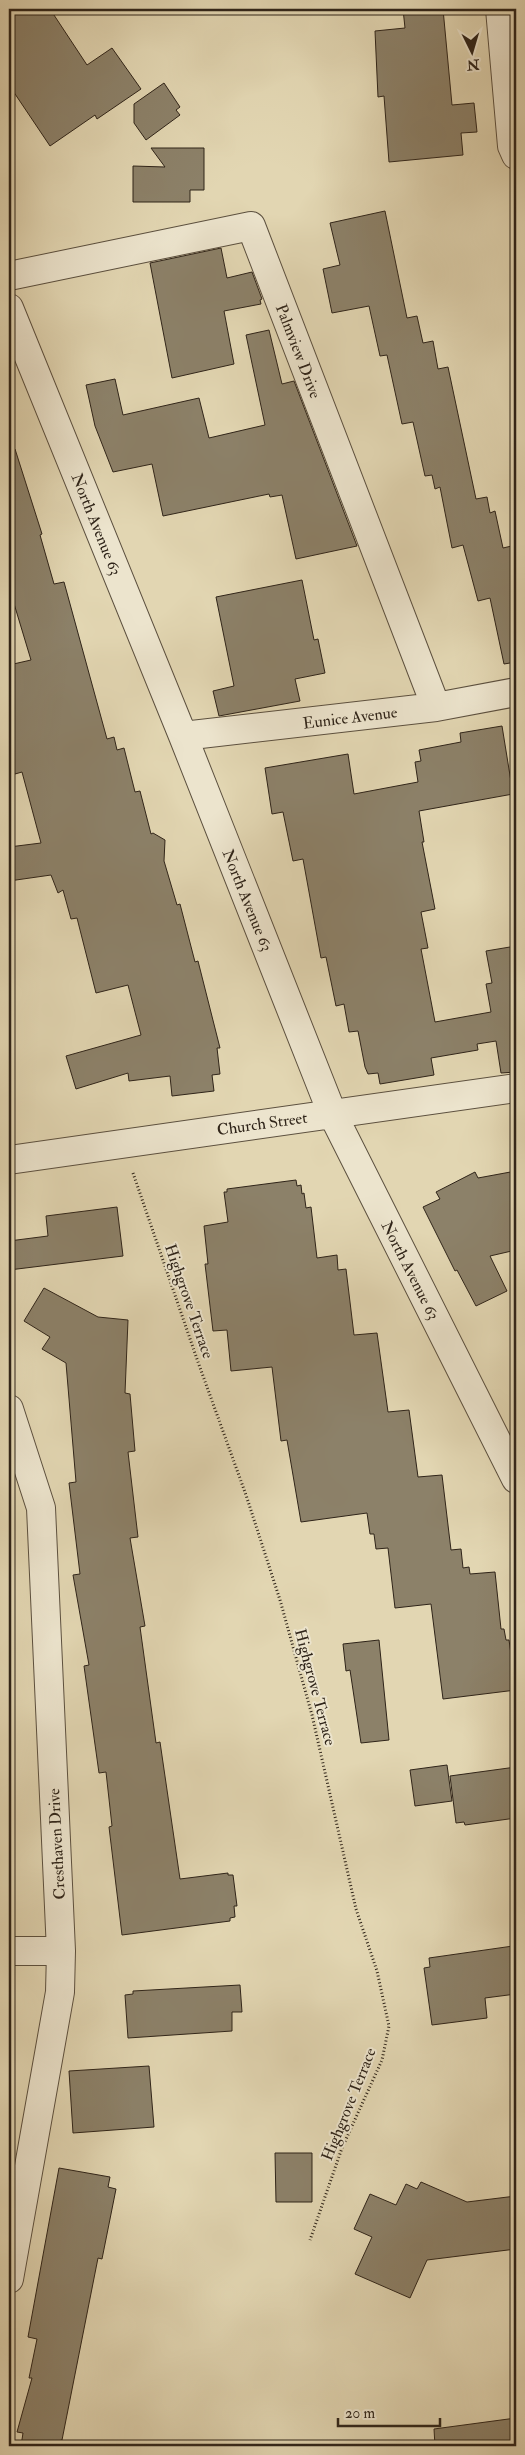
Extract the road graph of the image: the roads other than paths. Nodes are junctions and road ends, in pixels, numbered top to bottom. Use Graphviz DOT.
graph roads {
  1 [pos="500,9"];
  2 [pos="516,155"];
  3 [pos="9,276"];
  4 [pos="9,308"];
  5 [pos="516,692"];
  6 [pos="436,707"];
  7 [pos="183,736"];
  8 [pos="516,1088"];
  9 [pos="332,1113"];
  10 [pos="9,1160"];
  11 [pos="9,1409"];
  12 [pos="516,1479"];
  13 [pos="9,1951"];
  14 [pos="61,1952"];
  15 [pos="9,2279"];
  1 -- 2 [label="street"];
  3 -- 6 [label="street, Palmview Drive"];
  4 -- 7 [label="street, North Avenue 63"];
  5 -- 6 [label="street, Eunice Avenue"];
  6 -- 7 [label="street, Eunice Avenue"];
  7 -- 9 [label="street, North Avenue 63"];
  8 -- 9 [label="street, Church Street"];
  9 -- 10 [label="street, Church Street"];
  9 -- 12 [label="street, North Avenue 63"];
  11 -- 14 [label="street, Cresthaven Drive"];
  13 -- 14 [label="street"];
  14 -- 15 [label="street, Cresthaven Drive"];
}
